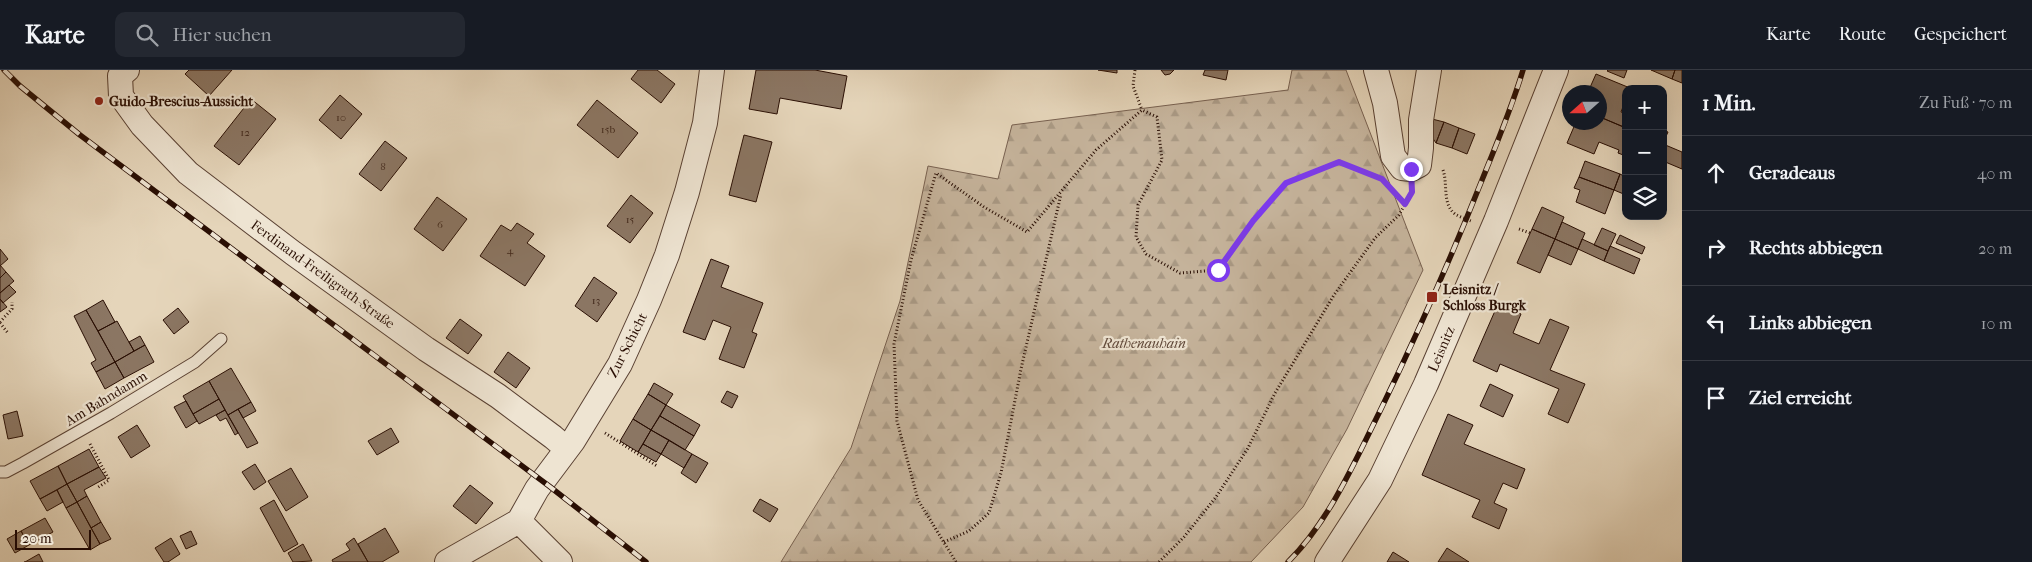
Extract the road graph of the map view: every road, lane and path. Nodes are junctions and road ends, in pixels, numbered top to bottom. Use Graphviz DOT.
graph roads {
  1 [pos="127,70"];
  2 [pos="712,70"];
  3 [pos="1135,70"];
  4 [pos="1376,70"];
  5 [pos="1429,70"];
  6 [pos="1556,70"];
  7 [pos="1142,110"];
  8 [pos="1411,169"];
  9 [pos="1382,179"];
  10 [pos="1387,186"];
  11 [pos="1061,193"];
  12 [pos="1405,204"];
  13 [pos="1454,214"];
  14 [pos="1478,224"];
  15 [pos="12,302"];
  16 [pos="0,322"];
  17 [pos="8,333"];
  18 [pos="221,339"];
  19 [pos="600,431"];
  20 [pos="89,442"];
  21 [pos="566,449"];
  22 [pos="657,466"];
  23 [pos="0,472"];
  24 [pos="97,488"];
  25 [pos="519,521"];
  26 [pos="944,542"];
  27 [pos="447,562"];
  28 [pos="560,562"];
  29 [pos="956,562"];
  30 [pos="1159,562"];
  31 [pos="1327,562"];
  1 -- 21 [label="street, Ferdinand-Freiligrath-Straße"];
  2 -- 21 [label="street, Zur Schicht"];
  3 -- 7 [label="path"];
  4 -- 8 [label="street"];
  5 -- 8 [label="street"];
  6 -- 31 [label="street, Leisnitz"];
  7 -- 9 [label="path"];
  7 -- 11 [label="path"];
  8 -- 12 [label="path"];
  10 -- 12 [label="path"];
  11 -- 26 [label="path"];
  11 -- 26 [label="path"];
  12 -- 30 [label="path"];
  13 -- 14 [label="path"];
  15 -- 16 [label="path"];
  16 -- 17 [label="path"];
  18 -- 23 [label="lane, Am Bahndamm"];
  19 -- 22 [label="path"];
  20 -- 24 [label="path"];
  21 -- 25 [label="street, Zur Schicht"];
  25 -- 27 [label="street"];
  25 -- 28 [label="street"];
  26 -- 29 [label="path"];
}
